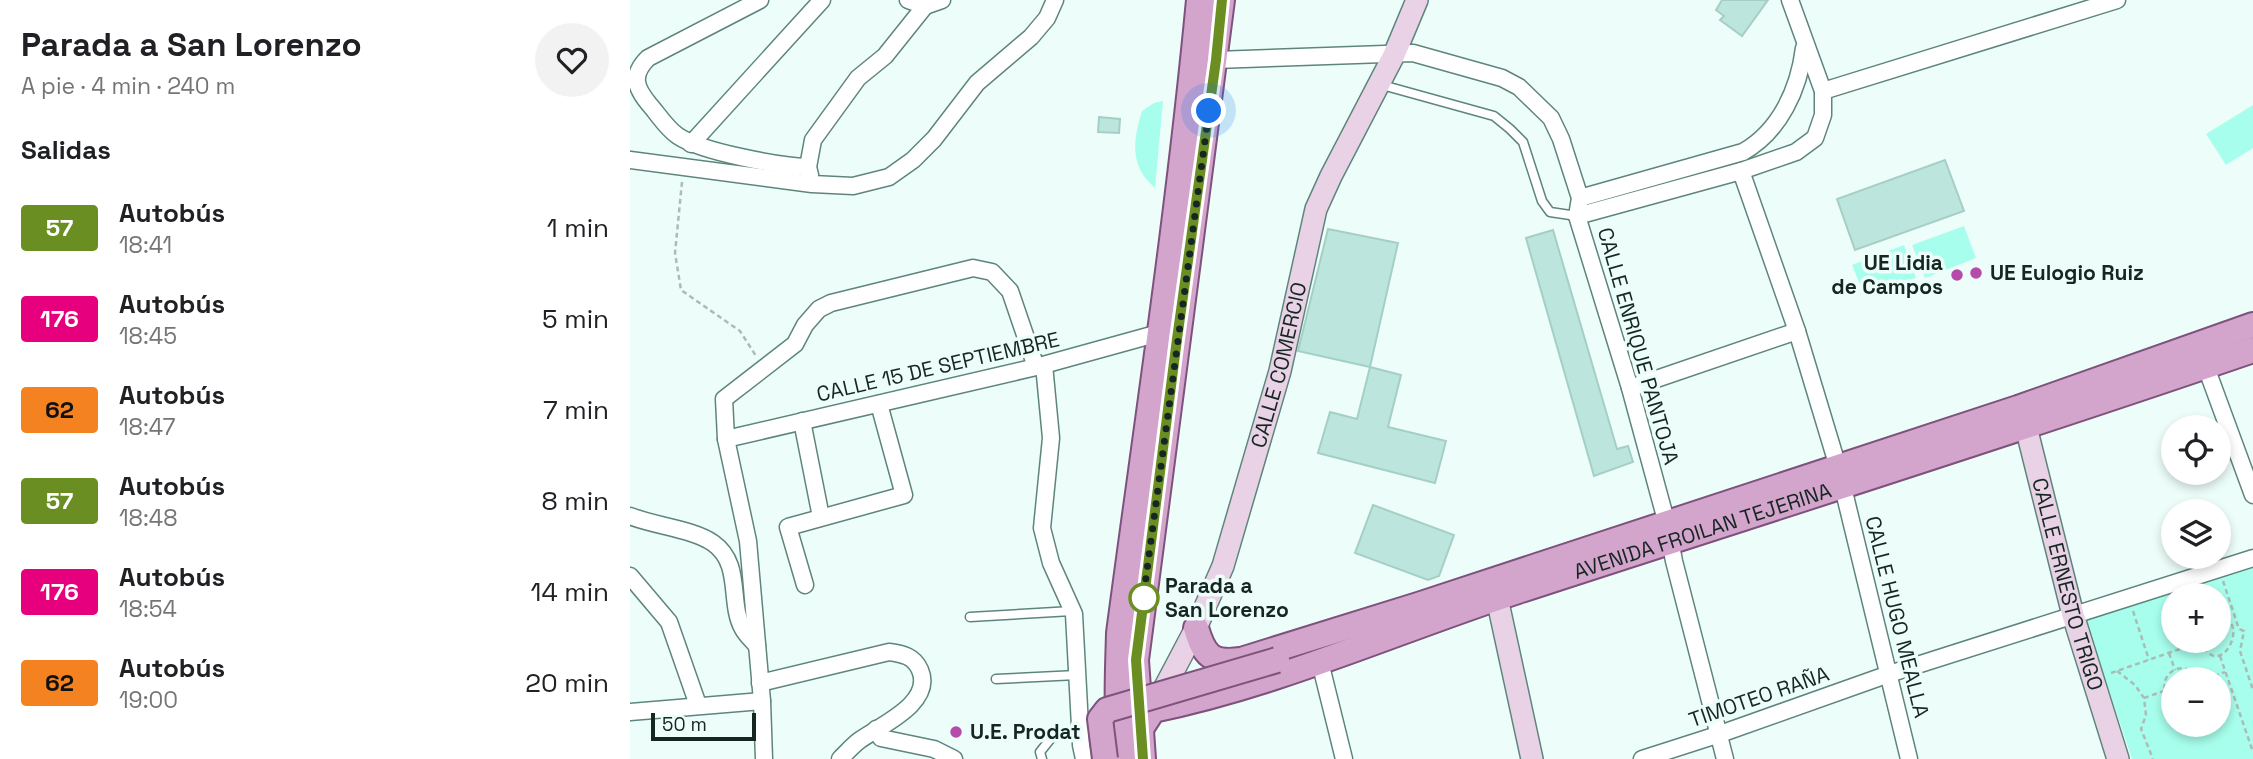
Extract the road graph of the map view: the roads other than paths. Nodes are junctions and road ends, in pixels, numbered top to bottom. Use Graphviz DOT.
graph roads {
  1 [pos="760,0"];
  2 [pos="822,0"];
  3 [pos="908,0"];
  4 [pos="942,0"];
  5 [pos="1055,0"];
  6 [pos="1199,0"];
  7 [pos="1222,0"];
  8 [pos="1417,0"];
  9 [pos="1790,0"];
  10 [pos="2117,0"];
  11 [pos="925,6"];
  12 [pos="1805,44"];
  13 [pos="1394,55"];
  14 [pos="1216,60"];
  15 [pos="1379,85"];
  16 [pos="1823,91"];
  17 [pos="691,144"];
  18 [pos="630,160"];
  19 [pos="808,167"];
  20 [pos="1741,171"];
  21 [pos="812,184"];
  22 [pos="1580,198"];
  23 [pos="1577,216"];
  24 [pos="2253,325"];
  25 [pos="1797,331"];
  26 [pos="1159,333"];
  27 [pos="2253,350"];
  28 [pos="2202,355"];
  29 [pos="1040,366"];
  30 [pos="1630,388"];
  31 [pos="879,404"];
  32 [pos="2022,417"];
  33 [pos="802,421"];
  34 [pos="726,439"];
  35 [pos="1841,476"];
  36 [pos="2253,495"];
  37 [pos="630,516"];
  38 [pos="821,517"];
  39 [pos="1668,533"];
  40 [pos="2253,558"];
  41 [pos="630,576"];
  42 [pos="805,585"];
  43 [pos="1497,598"];
  44 [pos="1418,606"];
  45 [pos="1072,611"];
  46 [pos="2073,615"];
  47 [pos="970,617"];
  48 [pos="1196,628"];
  49 [pos="757,646"];
  50 [pos="1320,662"];
  51 [pos="1889,674"];
  52 [pos="1077,675"];
  53 [pos="996,679"];
  54 [pos="760,683"];
  55 [pos="762,701"];
  56 [pos="698,705"];
  57 [pos="630,712"];
  58 [pos="1146,720"];
  59 [pos="876,729"];
  60 [pos="1720,734"];
  61 [pos="1080,735"];
  62 [pos="764,759"];
  63 [pos="840,759"];
  64 [pos="954,759"];
  65 [pos="1042,759"];
  66 [pos="1084,759"];
  67 [pos="1105,759"];
  68 [pos="1123,759"];
  69 [pos="1143,759"];
  70 [pos="1343,759"];
  71 [pos="1532,759"];
  72 [pos="1642,759"];
  73 [pos="1725,759"];
  74 [pos="1909,759"];
  75 [pos="2118,759"];
  1 -- 17 [label="street"];
  2 -- 17 [label="street"];
  3 -- 11 [label="street"];
  4 -- 11 [label="street"];
  5 -- 21 [label="street"];
  6 -- 26 [label="main road"];
  7 -- 14 [label="main road"];
  8 -- 13 [label="street, CALLE COMERCIO"];
  9 -- 12 [label="street"];
  10 -- 16 [label="street"];
  11 -- 19 [label="street"];
  12 -- 16 [label="street"];
  12 -- 22 [label="street"];
  13 -- 14 [label="street, CALLE ENRIQUE PANTOJA"];
  13 -- 15 [label="street, CALLE COMERCIO"];
  13 -- 22 [label="street, CALLE ENRIQUE PANTOJA"];
  14 -- 58 [label="main road"];
  15 -- 23 [label="lane"];
  15 -- 48 [label="street, CALLE COMERCIO"];
  16 -- 20 [label="street"];
  17 -- 19 [label="street"];
  18 -- 21 [label="street"];
  19 -- 21 [label="street"];
  20 -- 23 [label="street"];
  20 -- 25 [label="street, CALLE HUGO MEALLA"];
  22 -- 23 [label="street, CALLE ENRIQUE PANTOJA"];
  23 -- 30 [label="street, CALLE ENRIQUE PANTOJA"];
  24 -- 28 [label="main road, AVENIDA FROILAN TEJERINA"];
  25 -- 30 [label="street"];
  25 -- 35 [label="street, CALLE HUGO MEALLA"];
  26 -- 29 [label="street, CALLE 15 DE SEPTIEMBRE"];
  26 -- 68 [label="main road"];
  27 -- 28 [label="main road, AVENIDA FROILAN TEJERINA"];
  28 -- 32 [label="main road, AVENIDA FROILAN TEJERINA"];
  28 -- 36 [label="street"];
  29 -- 31 [label="street, CALLE 15 DE SEPTIEMBRE"];
  29 -- 34 [label="street"];
  29 -- 45 [label="street"];
  30 -- 39 [label="street, CALLE ENRIQUE PANTOJA"];
  31 -- 33 [label="street, CALLE 15 DE SEPTIEMBRE"];
  31 -- 38 [label="street"];
  32 -- 35 [label="main road, AVENIDA FROILAN TEJERINA"];
  32 -- 46 [label="street, CALLE ERNESTO TRIGO"];
  33 -- 34 [label="street, CALLE 15 DE SEPTIEMBRE"];
  33 -- 38 [label="street"];
  34 -- 49 [label="street"];
  35 -- 39 [label="main road, AVENIDA FROILAN TEJERINA"];
  35 -- 51 [label="street, CALLE HUGO MEALLA"];
  37 -- 49 [label="street"];
  38 -- 42 [label="street"];
  39 -- 43 [label="main road, AVENIDA FROILAN TEJERINA"];
  39 -- 44 [label="main road, AVENIDA FROILAN TEJERINA"];
  39 -- 60 [label="street, CALLE ENRIQUE PANTOJA"];
  40 -- 46 [label="street, TIMOTEO RAÑA"];
  41 -- 56 [label="street"];
  43 -- 50 [label="main road, AVENIDA FROILAN TEJERINA"];
  43 -- 71 [label="street"];
  44 -- 48 [label="main road"];
  44 -- 67 [label="main road, bridge"];
  45 -- 47 [label="lane"];
  45 -- 52 [label="street"];
  46 -- 51 [label="street, TIMOTEO RAÑA"];
  46 -- 75 [label="street, CALLE ERNESTO TRIGO"];
  48 -- 58 [label="street, CALLE COMERCIO"];
  49 -- 54 [label="street"];
  50 -- 58 [label="main road, AVENIDA FROILAN TEJERINA"];
  50 -- 70 [label="street"];
  51 -- 60 [label="street, TIMOTEO RAÑA"];
  51 -- 74 [label="street, CALLE HUGO MEALLA"];
  52 -- 53 [label="lane"];
  52 -- 61 [label="street"];
  54 -- 55 [label="street"];
  54 -- 59 [label="street"];
  55 -- 56 [label="street"];
  55 -- 62 [label="street"];
  56 -- 57 [label="street"];
  58 -- 69 [label="main road"];
  59 -- 63 [label="street"];
  59 -- 64 [label="street"];
  60 -- 72 [label="street, TIMOTEO RAÑA"];
  60 -- 73 [label="street, CALLE ENRIQUE PANTOJA"];
  61 -- 65 [label="lane"];
  61 -- 66 [label="street"];
}
